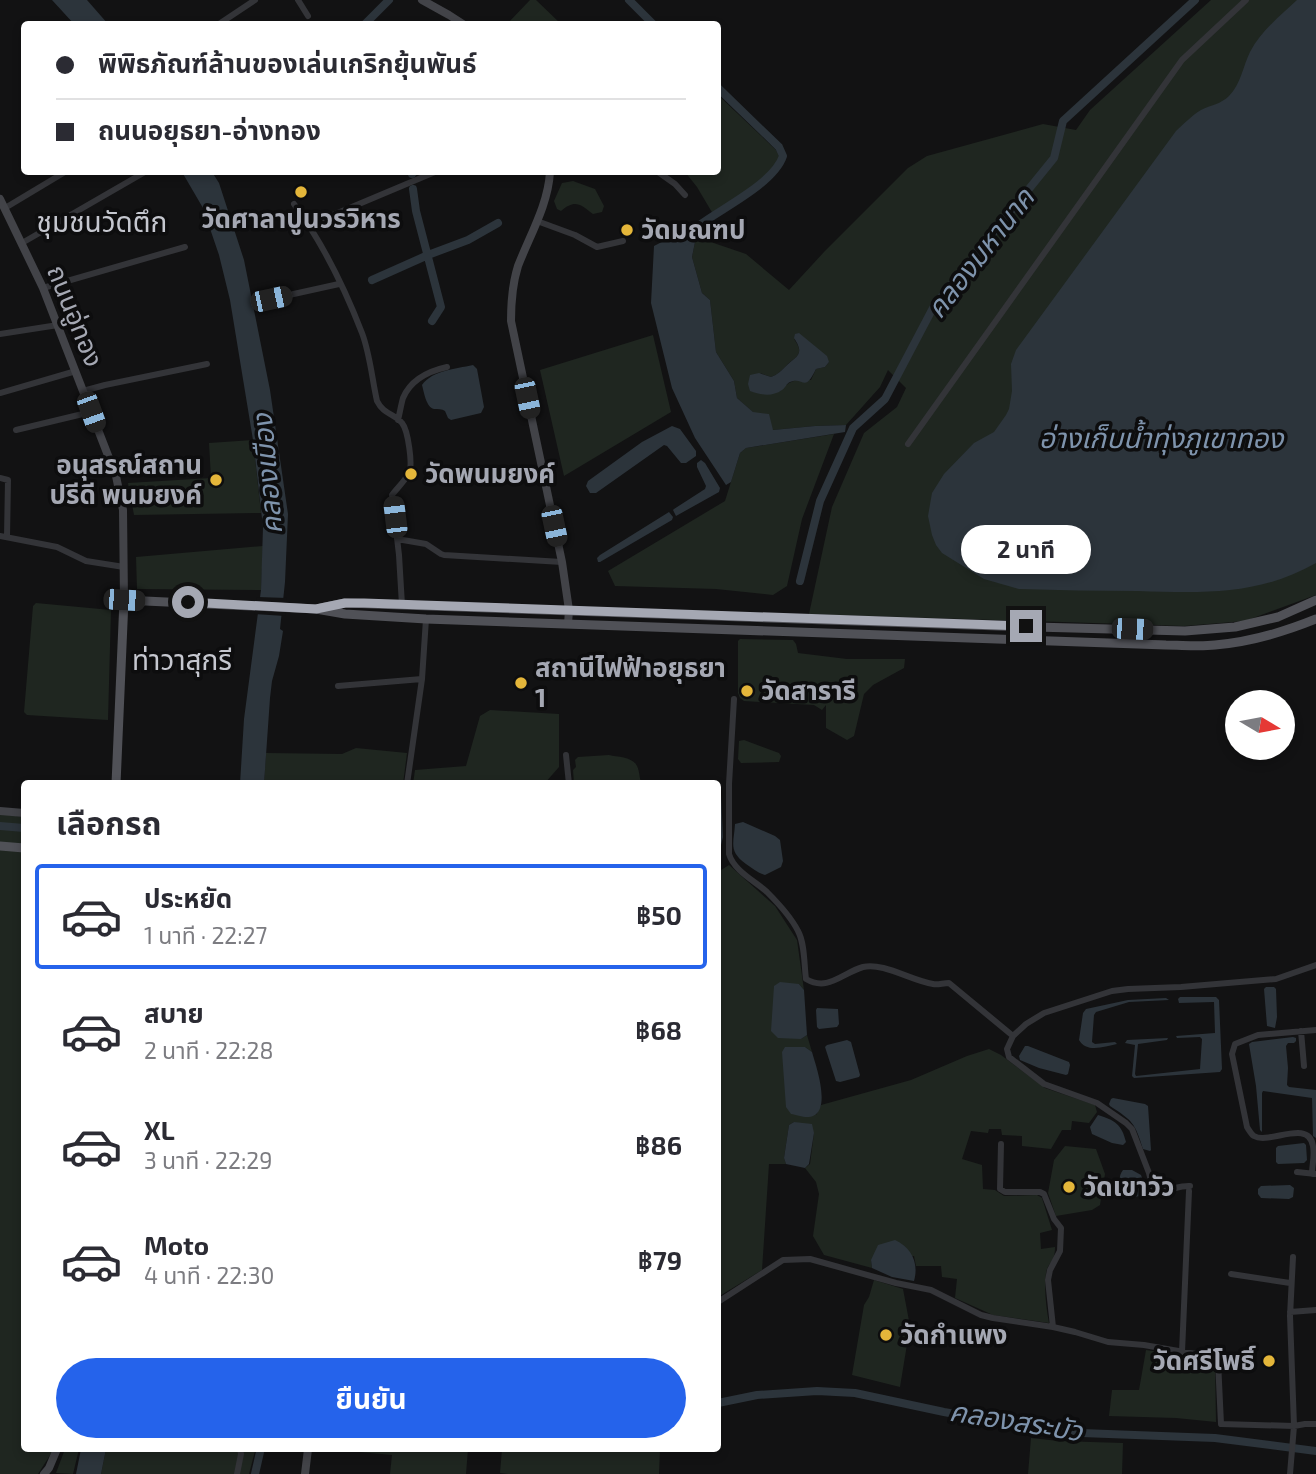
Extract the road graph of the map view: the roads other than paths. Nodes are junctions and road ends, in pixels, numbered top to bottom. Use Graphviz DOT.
graph roads {
  1 [pos="255,0"];
  2 [pos="298,0"];
  3 [pos="422,0"];
  4 [pos="1247,0"];
  5 [pos="244,3"];
  6 [pos="309,16"];
  7 [pos="223,21"];
  8 [pos="458,21"];
  9 [pos="60,175"];
  10 [pos="140,175"];
  11 [pos="428,175"];
  12 [pos="550,175"];
  13 [pos="662,175"];
  14 [pos="685,195"];
  15 [pos="0,199"];
  16 [pos="294,204"];
  17 [pos="5,208"];
  18 [pos="537,221"];
  19 [pos="309,225"];
  20 [pos="622,241"];
  21 [pos="22,243"];
  22 [pos="185,247"];
  23 [pos="340,284"];
  24 [pos="43,288"];
  25 [pos="271,299"];
  26 [pos="58,325"];
  27 [pos="0,334"];
  28 [pos="206,364"];
  29 [pos="447,367"];
  30 [pos="76,371"];
  31 [pos="83,391"];
  32 [pos="0,393"];
  33 [pos="91,412"];
  34 [pos="398,419"];
  35 [pos="16,430"];
  36 [pos="908,444"];
  37 [pos="0,478"];
  38 [pos="4,537"];
  39 [pos="397,539"];
  40 [pos="562,562"];
  41 [pos="124,567"];
  42 [pos="124,600"];
  43 [pos="1316,600"];
  44 [pos="402,605"];
  45 [pos="316,609"];
  46 [pos="569,610"];
  47 [pos="426,619"];
  48 [pos="1316,619"];
  49 [pos="568,624"];
  50 [pos="422,678"];
  51 [pos="338,686"];
  52 [pos="734,699"];
  53 [pos="566,755"];
  54 [pos="116,780"];
  55 [pos="408,780"];
  56 [pos="569,780"];
  57 [pos="0,811"];
  58 [pos="21,813"];
  59 [pos="0,846"];
  60 [pos="21,848"];
  61 [pos="1316,965"];
  62 [pos="1316,1030"];
  63 [pos="1301,1031"];
  64 [pos="1013,1036"];
  65 [pos="1304,1066"];
  66 [pos="1002,1144"];
  67 [pos="1297,1172"];
  68 [pos="1314,1174"];
  69 [pos="1293,1257"];
  70 [pos="1231,1274"];
  71 [pos="1290,1283"];
  72 [pos="721,1300"];
  73 [pos="1316,1310"];
  74 [pos="1290,1312"];
  75 [pos="1053,1327"];
  76 [pos="1182,1352"];
  77 [pos="1316,1424"];
  78 [pos="1294,1429"];
  79 [pos="56,1452"];
  80 [pos="241,1452"];
  81 [pos="307,1452"];
  82 [pos="44,1474"];
  83 [pos="237,1474"];
  84 [pos="305,1474"];
  85 [pos="1290,1474"];
  1 -- 5 [label="street"];
  2 -- 6 [label="street"];
  3 -- 8 [label="street"];
  4 -- 36 [label="street"];
  5 -- 7 [label="street"];
  9 -- 17 [label="street"];
  10 -- 21 [label="street"];
  11 -- 19 [label="street"];
  12 -- 18 [label="street"];
  13 -- 14 [label="street"];
  15 -- 17 [label="street, ถนนอู่ทอง"];
  16 -- 19 [label="street"];
  17 -- 21 [label="street, ถนนอู่ทอง"];
  18 -- 20 [label="street"];
  18 -- 40 [label="street"];
  19 -- 23 [label="street"];
  21 -- 24 [label="street, ถนนอู่ทอง"];
  22 -- 24 [label="street"];
  23 -- 25 [label="street"];
  23 -- 34 [label="street"];
  24 -- 26 [label="street, ถนนอู่ทอง"];
  26 -- 27 [label="street"];
  26 -- 30 [label="street, ถนนอู่ทอง"];
  28 -- 31 [label="street"];
  29 -- 34 [label="street"];
  30 -- 31 [label="street, ถนนอู่ทอง"];
  30 -- 32 [label="street"];
  31 -- 33 [label="street, ถนนอู่ทอง"];
  33 -- 35 [label="street"];
  33 -- 41 [label="street, ถนนอู่ทอง"];
  34 -- 39 [label="street"];
  37 -- 38 [label="street"];
  38 -- 41 [label="street"];
  39 -- 40 [label="street"];
  39 -- 44 [label="street"];
  40 -- 46 [label="street"];
  41 -- 42 [label="street, ถนนอู่ทอง"];
  42 -- 45 [label="main road"];
  42 -- 54 [label="main road, ถนนอู่ทอง"];
  43 -- 46 [label="main road"];
  44 -- 45 [label="main road"];
  44 -- 46 [label="main road"];
  45 -- 47 [label="main road"];
  46 -- 49 [label="street"];
  47 -- 49 [label="main road"];
  47 -- 50 [label="street"];
  48 -- 49 [label="main road"];
  50 -- 51 [label="street"];
  50 -- 55 [label="street"];
  52 -- 64 [label="street"];
  53 -- 56 [label="street"];
  57 -- 58 [label="street"];
  59 -- 60 [label="main road"];
  61 -- 64 [label="street"];
  62 -- 63 [label="street"];
  63 -- 65 [label="street"];
  63 -- 68 [label="street"];
  64 -- 76 [label="street"];
  66 -- 75 [label="street"];
  67 -- 68 [label="street"];
  69 -- 71 [label="street"];
  70 -- 71 [label="street"];
  71 -- 74 [label="street"];
  72 -- 75 [label="street"];
  73 -- 74 [label="street"];
  74 -- 78 [label="street"];
  75 -- 76 [label="street"];
  76 -- 78 [label="street"];
  77 -- 78 [label="street"];
  78 -- 85 [label="street"];
  79 -- 82 [label="street"];
  80 -- 83 [label="street"];
  81 -- 84 [label="street"];
}
